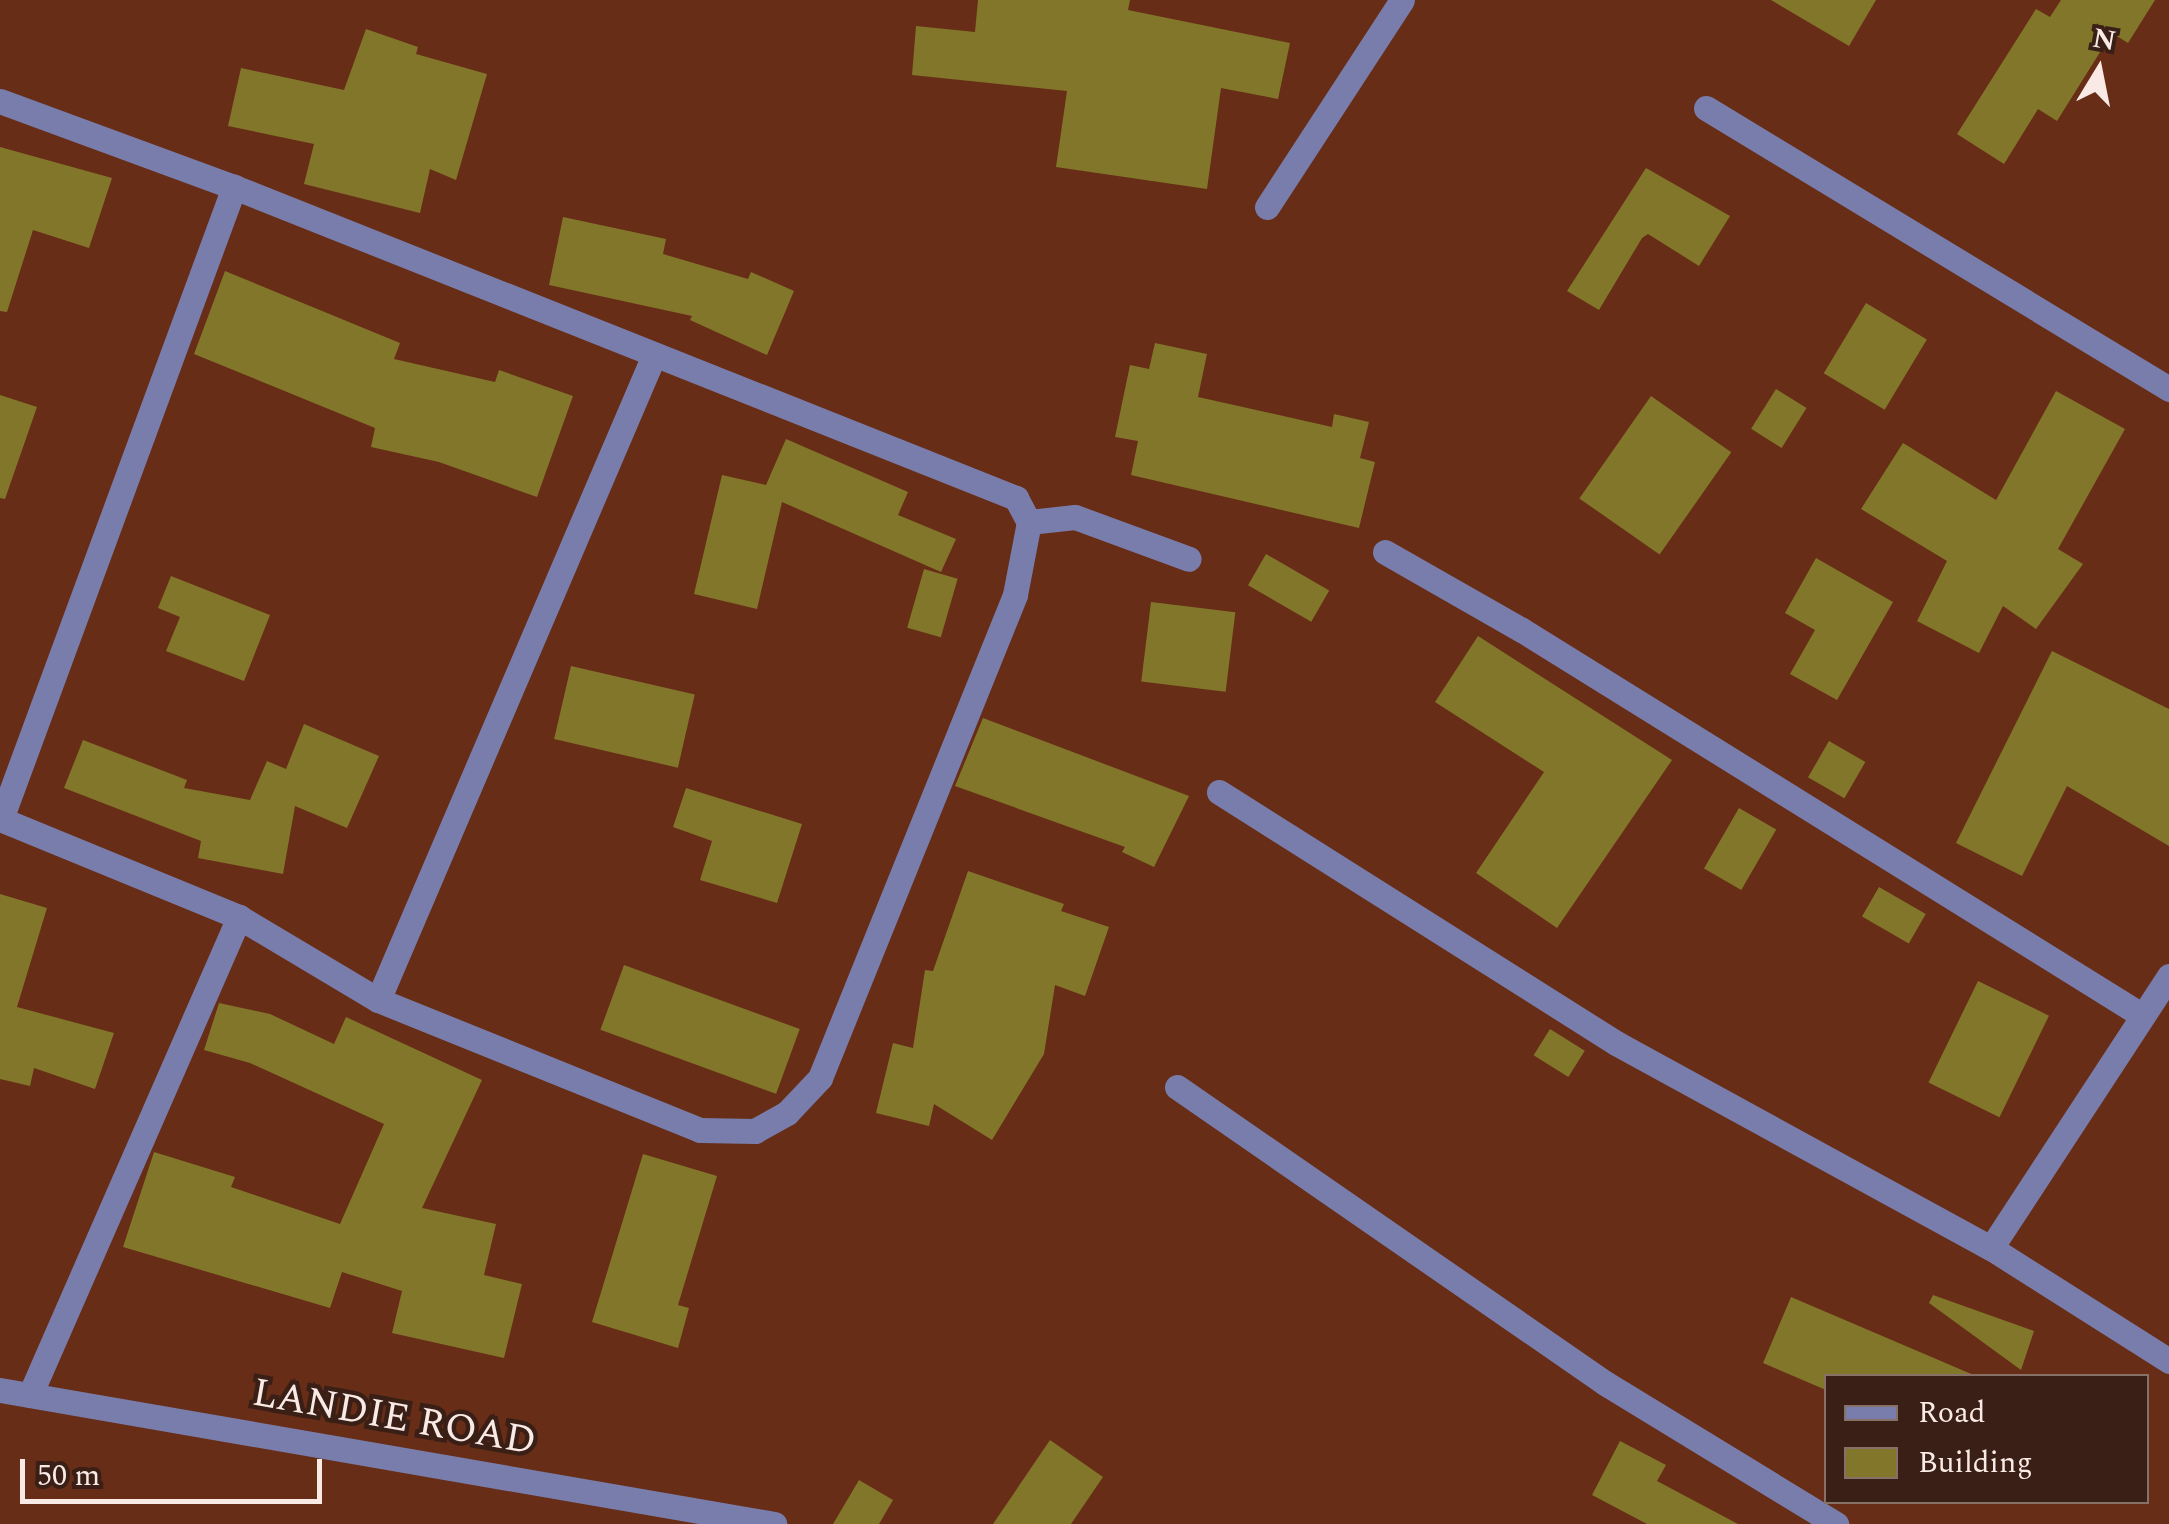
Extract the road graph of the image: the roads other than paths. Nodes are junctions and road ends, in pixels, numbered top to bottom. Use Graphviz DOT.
graph roads {
  1 [pos="1402,0"];
  2 [pos="0,101"];
  3 [pos="1706,108"];
  4 [pos="234,187"];
  5 [pos="1267,206"];
  6 [pos="654,356"];
  7 [pos="2169,389"];
  8 [pos="1029,522"];
  9 [pos="1385,552"];
  10 [pos="1189,559"];
  11 [pos="1219,792"];
  12 [pos="0,819"];
  13 [pos="239,917"];
  14 [pos="2168,979"];
  15 [pos="378,1000"];
  16 [pos="2140,1014"];
  17 [pos="1177,1087"];
  18 [pos="1991,1248"];
  19 [pos="2169,1361"];
  20 [pos="0,1390"];
  21 [pos="30,1395"];
  22 [pos="740,1520"];
  23 [pos="774,1524"];
  24 [pos="1836,1524"];
  1 -- 5 [label="street"];
  2 -- 4 [label="street"];
  3 -- 7 [label="street"];
  4 -- 6 [label="street"];
  4 -- 12 [label="street"];
  6 -- 8 [label="street"];
  6 -- 15 [label="street"];
  8 -- 10 [label="street"];
  8 -- 15 [label="street"];
  9 -- 16 [label="street"];
  11 -- 18 [label="street"];
  12 -- 13 [label="street"];
  13 -- 15 [label="street"];
  13 -- 21 [label="street"];
  14 -- 16 [label="street"];
  16 -- 18 [label="street"];
  17 -- 24 [label="street"];
  18 -- 19 [label="street"];
  20 -- 21 [label="street, LANDIE ROAD"];
  21 -- 22 [label="street, LANDIE ROAD"];
  22 -- 23 [label="street, LANDIE ROAD"];
}
